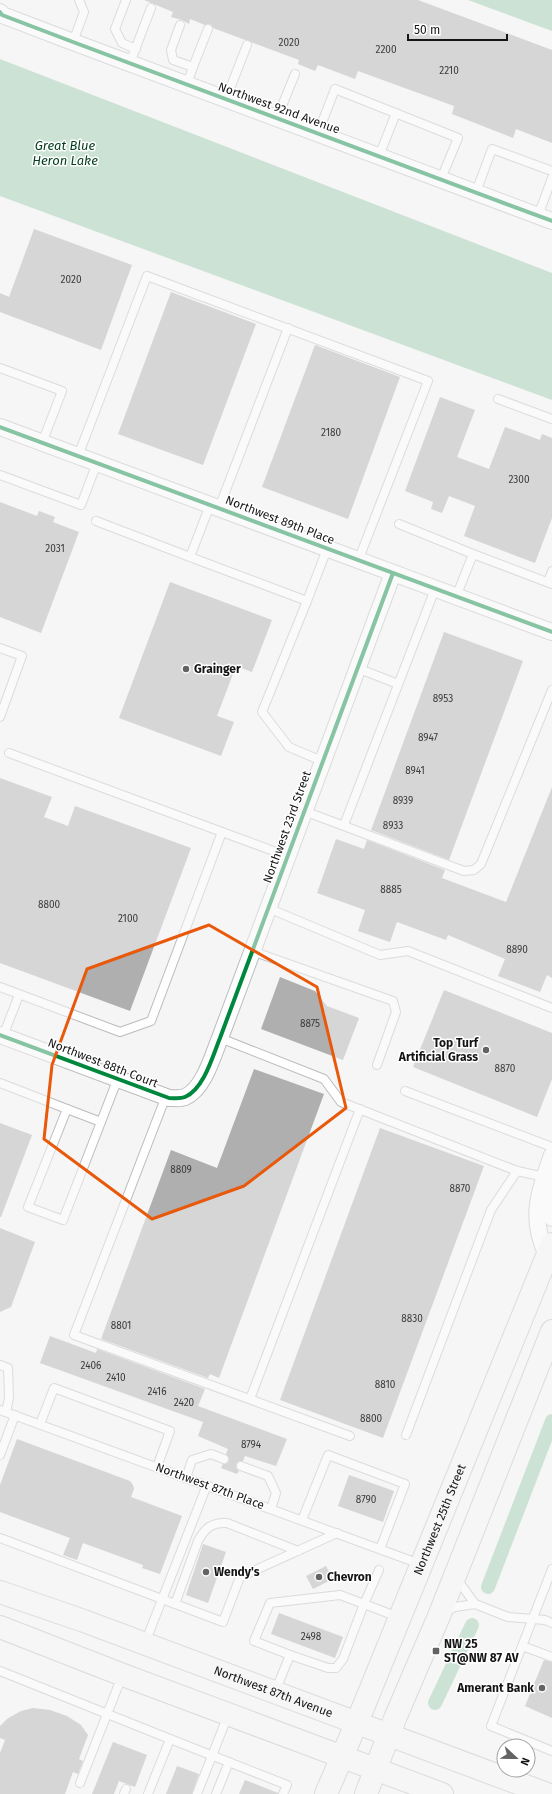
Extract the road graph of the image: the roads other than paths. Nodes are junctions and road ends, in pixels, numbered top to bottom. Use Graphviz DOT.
graph roads {
  1 [pos="79,0"];
  2 [pos="126,0"];
  3 [pos="151,8"];
  4 [pos="0,12"];
  5 [pos="180,25"];
  6 [pos="208,29"];
  7 [pos="73,42"];
  8 [pos="247,45"];
  9 [pos="133,56"];
  10 [pos="193,67"];
  11 [pos="296,74"];
  12 [pos="187,84"];
  13 [pos="226,99"];
  14 [pos="396,113"];
  15 [pos="277,118"];
  16 [pos="318,133"];
  17 [pos="379,156"];
  18 [pos="552,171"];
  19 [pos="552,178"];
  20 [pos="441,179"];
  21 [pos="476,192"];
  22 [pos="545,218"];
  23 [pos="288,328"];
  24 [pos="0,368"];
  25 [pos="498,399"];
  26 [pos="552,419"];
  27 [pos="0,427"];
  28 [pos="42,443"];
  29 [pos="78,456"];
  30 [pos="98,463"];
  31 [pos="0,474"];
  32 [pos="215,506"];
  33 [pos="96,521"];
  34 [pos="399,524"];
  35 [pos="327,549"];
  36 [pos="473,554"];
  37 [pos="190,557"];
  38 [pos="358,561"];
  39 [pos="552,571"];
  40 [pos="392,573"];
  41 [pos="550,583"];
  42 [pos="435,589"];
  43 [pos="456,597"];
  44 [pos="307,601"];
  45 [pos="552,632"];
  46 [pos="0,648"];
  47 [pos="357,668"];
  48 [pos="398,684"];
  49 [pos="552,690"];
  50 [pos="0,717"];
  51 [pos="9,753"];
  52 [pos="322,761"];
  53 [pos="304,811"];
  54 [pos="344,825"];
  55 [pos="222,832"];
  56 [pos="287,856"];
  57 [pos="268,908"];
  58 [pos="252,951"];
  59 [pos="0,988"];
  60 [pos="19,995"];
  61 [pos="552,1008"];
  62 [pos="2,1035"];
  63 [pos="220,1038"];
  64 [pos="377,1065"];
  65 [pos="118,1078"];
  66 [pos="0,1083"];
  67 [pos="198,1086"];
  68 [pos="406,1092"];
  69 [pos="166,1096"];
  70 [pos="67,1109"];
  71 [pos="360,1109"];
  72 [pos="101,1122"];
  73 [pos="552,1147"];
  74 [pos="552,1156"];
  75 [pos="517,1171"];
  76 [pos="545,1177"];
  77 [pos="552,1218"];
  78 [pos="549,1249"];
  79 [pos="552,1331"];
  80 [pos="0,1365"];
  81 [pos="250,1399"];
  82 [pos="3,1411"];
  83 [pos="15,1415"];
  84 [pos="40,1424"];
  85 [pos="406,1435"];
  86 [pos="350,1436"];
  87 [pos="0,1455"];
  88 [pos="224,1459"];
  89 [pos="241,1466"];
  90 [pos="157,1467"];
  91 [pos="186,1478"];
  92 [pos="207,1485"];
  93 [pos="271,1509"];
  94 [pos="302,1520"];
  95 [pos="337,1533"];
  96 [pos="0,1538"];
  97 [pos="380,1549"];
  98 [pos="298,1551"];
  99 [pos="421,1564"];
  100 [pos="552,1568"];
  101 [pos="379,1570"];
  102 [pos="455,1574"];
  103 [pos="4,1596"];
  104 [pos="162,1599"];
  105 [pos="175,1604"];
  106 [pos="364,1604"];
  107 [pos="475,1604"];
  108 [pos="439,1616"];
  109 [pos="399,1617"];
  110 [pos="532,1619"];
  111 [pos="552,1623"];
  112 [pos="0,1627"];
  113 [pos="144,1644"];
  114 [pos="522,1646"];
  115 [pos="290,1655"];
  116 [pos="552,1657"];
  117 [pos="0,1671"];
  118 [pos="123,1675"];
  119 [pos="275,1693"];
  120 [pos="107,1714"];
  121 [pos="228,1714"];
  122 [pos="356,1723"];
  123 [pos="389,1735"];
  124 [pos="170,1739"];
  125 [pos="552,1751"];
  126 [pos="212,1756"];
  127 [pos="341,1756"];
  128 [pos="229,1762"];
  129 [pos="376,1769"];
  130 [pos="80,1783"];
  131 [pos="148,1794"];
  132 [pos="197,1794"];
  133 [pos="216,1794"];
  134 [pos="283,1794"];
  135 [pos="326,1794"];
  136 [pos="366,1794"];
  137 [pos="442,1794"];
  138 [pos="547,1794"];
  1 -- 7 [label="lane"];
  2 -- 9 [label="lane"];
  3 -- 9 [label="lane"];
  4 -- 7 [label="street, Northwest 92nd Avenue"];
  5 -- 10 [label="lane"];
  6 -- 10 [label="lane"];
  7 -- 9 [label="street, Northwest 92nd Avenue"];
  8 -- 13 [label="lane"];
  9 -- 12 [label="street, Northwest 92nd Avenue"];
  10 -- 12 [label="lane"];
  11 -- 15 [label="lane"];
  12 -- 13 [label="street, Northwest 92nd Avenue"];
  13 -- 15 [label="street, Northwest 92nd Avenue"];
  14 -- 16 [label="lane"];
  14 -- 17 [label="lane"];
  14 -- 20 [label="lane"];
  15 -- 16 [label="street, Northwest 92nd Avenue"];
  16 -- 17 [label="street, Northwest 92nd Avenue"];
  17 -- 20 [label="street, Northwest 92nd Avenue"];
  18 -- 21 [label="lane"];
  19 -- 22 [label="lane"];
  20 -- 21 [label="street, Northwest 92nd Avenue"];
  21 -- 22 [label="street, Northwest 92nd Avenue"];
  23 -- 29 [label="lane"];
  23 -- 32 [label="lane"];
  23 -- 38 [label="lane"];
  24 -- 28 [label="lane"];
  25 -- 26 [label="lane"];
  27 -- 28 [label="street, Northwest 89th Place"];
  28 -- 29 [label="street, Northwest 89th Place"];
  29 -- 30 [label="street, Northwest 89th Place"];
  30 -- 31 [label="lane"];
  30 -- 32 [label="street, Northwest 89th Place"];
  32 -- 35 [label="street, Northwest 89th Place"];
  32 -- 37 [label="lane"];
  33 -- 37 [label="lane"];
  34 -- 36 [label="lane"];
  35 -- 38 [label="street, Northwest 89th Place"];
  35 -- 44 [label="lane"];
  36 -- 41 [label="lane"];
  36 -- 43 [label="lane"];
  37 -- 44 [label="lane"];
  38 -- 40 [label="street, Northwest 89th Place"];
  39 -- 41 [label="lane"];
  40 -- 42 [label="street, Northwest 89th Place"];
  40 -- 47 [label="street, Northwest 23rd Street"];
  42 -- 43 [label="street, Northwest 89th Place"];
  42 -- 48 [label="lane"];
  43 -- 45 [label="street, Northwest 89th Place"];
  44 -- 52 [label="lane"];
  46 -- 50 [label="lane"];
  47 -- 48 [label="lane"];
  47 -- 52 [label="street, Northwest 23rd Street"];
  48 -- 54 [label="lane"];
  49 -- 54 [label="lane"];
  51 -- 55 [label="lane"];
  52 -- 53 [label="street, Northwest 23rd Street"];
  53 -- 54 [label="lane"];
  53 -- 56 [label="street, Northwest 23rd Street"];
  55 -- 56 [label="lane"];
  55 -- 60 [label="lane"];
  56 -- 57 [label="street, Northwest 23rd Street"];
  57 -- 58 [label="street, Northwest 23rd Street"];
  57 -- 61 [label="lane"];
  58 -- 63 [label="street, Northwest 23rd Street"];
  58 -- 64 [label="lane"];
  59 -- 60 [label="lane"];
  60 -- 62 [label="lane"];
  62 -- 65 [label="street, Northwest 88th Court"];
  63 -- 67 [label="street, Northwest 23rd Street"];
  63 -- 71 [label="lane"];
  65 -- 69 [label="street, Northwest 88th Court"];
  65 -- 72 [label="lane"];
  66 -- 70 [label="lane"];
  67 -- 69 [label="street, Northwest 88th Court"];
  68 -- 73 [label="lane"];
  69 -- 81 [label="lane"];
  70 -- 72 [label="lane"];
  70 -- 72 [label="lane"];
  71 -- 75 [label="lane"];
  71 -- 81 [label="lane"];
  74 -- 76 [label="street"];
  75 -- 76 [label="lane"];
  75 -- 85 [label="lane"];
  76 -- 77 [label="street"];
  76 -- 78 [label="street"];
  78 -- 99 [label="main road, Northwest 25th Street"];
  79 -- 102 [label="main road"];
  80 -- 82 [label="lane"];
  81 -- 86 [label="lane"];
  82 -- 83 [label="lane, Northwest 87th Place"];
  83 -- 84 [label="lane, Northwest 87th Place"];
  83 -- 87 [label="lane"];
  84 -- 90 [label="lane, Northwest 87th Place"];
  84 -- 90 [label="lane"];
  88 -- 91 [label="lane"];
  89 -- 93 [label="lane"];
  90 -- 91 [label="lane, Northwest 87th Place"];
  91 -- 92 [label="lane, Northwest 87th Place"];
  92 -- 93 [label="lane, Northwest 87th Place"];
  92 -- 104 [label="lane"];
  93 -- 94 [label="lane, Northwest 87th Place"];
  94 -- 95 [label="lane, Northwest 87th Place"];
  94 -- 97 [label="lane"];
  95 -- 97 [label="lane, Northwest 87th Place"];
  95 -- 98 [label="lane"];
  96 -- 104 [label="lane"];
  97 -- 99 [label="lane, Northwest 87th Place"];
  98 -- 105 [label="lane"];
  98 -- 105 [label="lane"];
  99 -- 109 [label="main road, Northwest 25th Street"];
  100 -- 110 [label="lane"];
  101 -- 106 [label="lane"];
  102 -- 107 [label="lane"];
  102 -- 108 [label="main road"];
  103 -- 113 [label="main road, Northwest 87th Avenue"];
  104 -- 105 [label="lane"];
  104 -- 113 [label="lane"];
  106 -- 109 [label="lane"];
  106 -- 115 [label="lane"];
  106 -- 115 [label="lane"];
  107 -- 108 [label="lane"];
  107 -- 110 [label="lane"];
  108 -- 123 [label="main road"];
  109 -- 122 [label="main road, Northwest 25th Street"];
  110 -- 111 [label="lane"];
  110 -- 114 [label="lane"];
  112 -- 118 [label="main road"];
  113 -- 119 [label="main road, Northwest 87th Avenue"];
  114 -- 116 [label="lane"];
  114 -- 125 [label="lane"];
  115 -- 119 [label="lane"];
  117 -- 120 [label="lane"];
  118 -- 120 [label="lane"];
  118 -- 121 [label="main road"];
  119 -- 122 [label="main road, Northwest 87th Avenue"];
  120 -- 124 [label="lane"];
  120 -- 130 [label="lane"];
  121 -- 126 [label="lane"];
  121 -- 127 [label="main road"];
  122 -- 123 [label="main road, Northwest 87th Avenue"];
  122 -- 127 [label="main road, Northwest 25th Street"];
  123 -- 129 [label="main road"];
  123 -- 138 [label="main road, Northwest 87th Avenue"];
  124 -- 126 [label="lane"];
  124 -- 131 [label="lane"];
  126 -- 128 [label="lane"];
  126 -- 132 [label="lane"];
  127 -- 129 [label="main road"];
  127 -- 135 [label="main road, Northwest 25th Street"];
  128 -- 133 [label="lane"];
  128 -- 134 [label="lane"];
  129 -- 136 [label="main road"];
  129 -- 137 [label="main road"];
}
